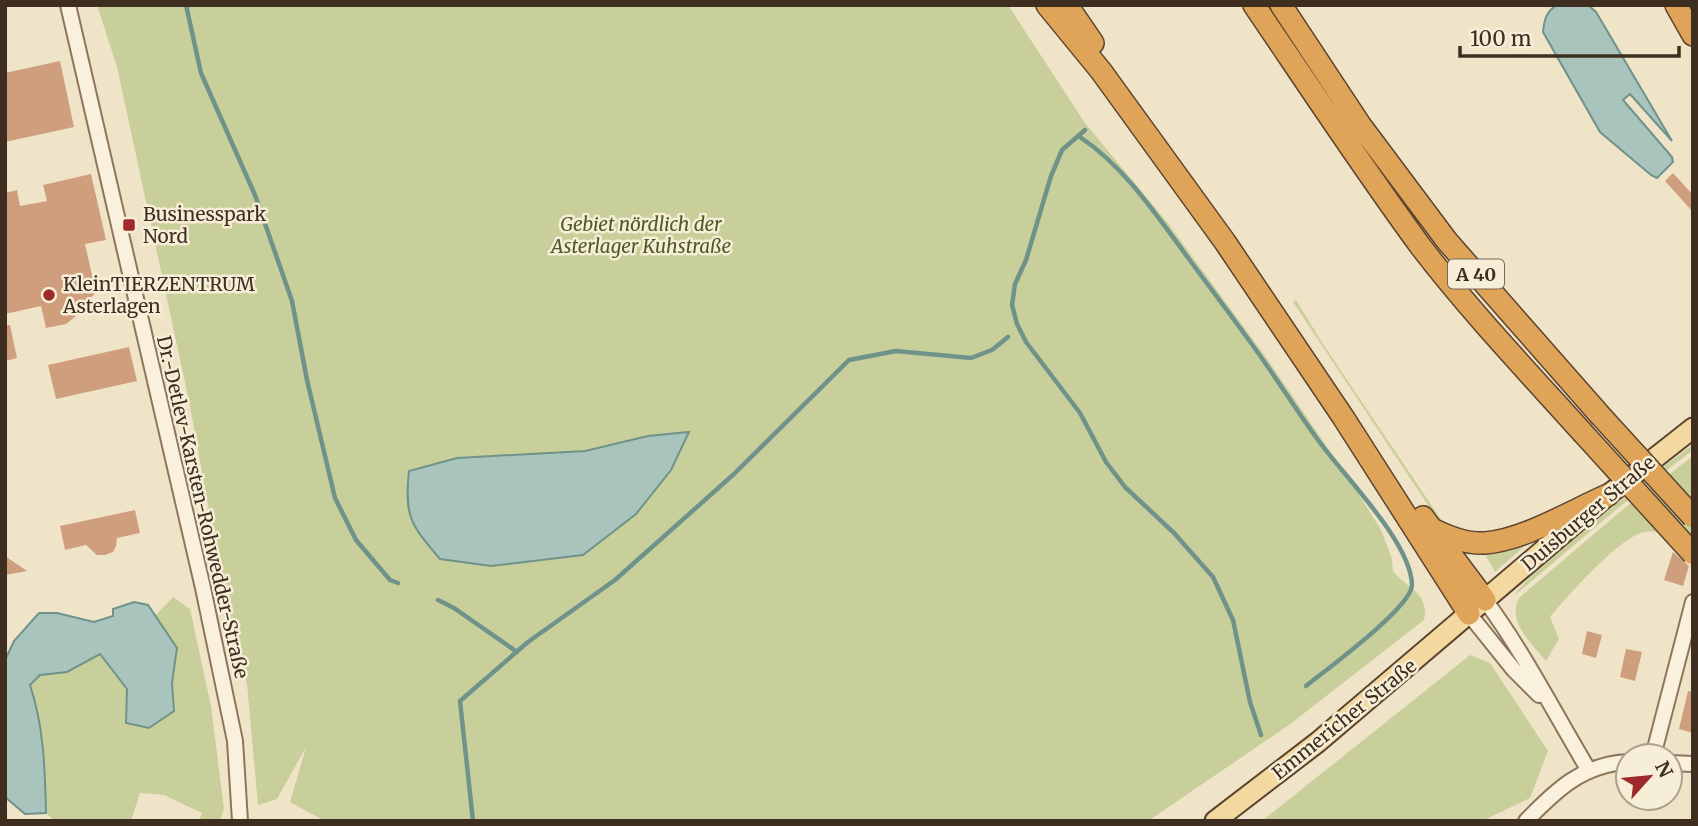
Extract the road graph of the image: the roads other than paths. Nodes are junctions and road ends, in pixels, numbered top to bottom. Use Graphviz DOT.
graph roads {
  1 [pos="68,5"];
  2 [pos="1047,5"];
  3 [pos="1067,5"];
  4 [pos="1257,5"];
  5 [pos="1281,5"];
  6 [pos="1676,5"];
  7 [pos="1693,35"];
  8 [pos="1693,428"];
  9 [pos="1608,495"];
  10 [pos="1693,517"];
  11 [pos="1430,528"];
  12 [pos="1693,554"];
  13 [pos="1693,602"];
  14 [pos="1477,607"];
  15 [pos="1549,706"];
  16 [pos="1657,742"];
  17 [pos="1614,762"];
  18 [pos="1588,769"];
  19 [pos="239,819"];
  20 [pos="1215,821"];
  21 [pos="1526,821"];
  1 -- 19 [label="street, Dr.-Detlev-Karsten-Rohwedder-Straße"];
  2 -- 14 [label="highway"];
  3 -- 11 [label="highway"];
  4 -- 12 [label="highway, A 40, bridge"];
  5 -- 10 [label="highway, A 40, bridge"];
  6 -- 7 [label="highway"];
  8 -- 9 [label="main road, Duisburger Straße"];
  9 -- 11 [label="highway"];
  9 -- 14 [label="main road, Duisburger Straße"];
  11 -- 14 [label="highway"];
  13 -- 16 [label="street"];
  14 -- 15 [label="street"];
  14 -- 15 [label="street"];
  14 -- 20 [label="main road, Emmericher Straße"];
  15 -- 18 [label="street"];
  17 -- 18 [label="street"];
  18 -- 21 [label="street"];
}
